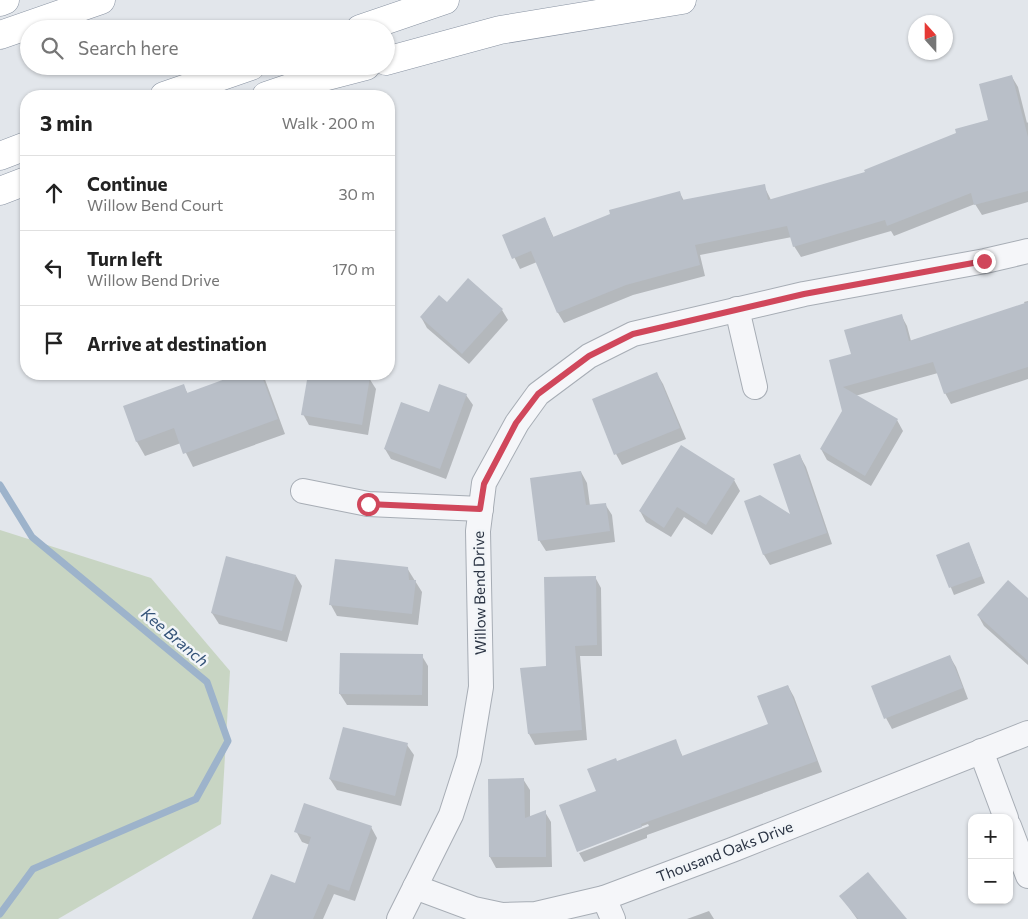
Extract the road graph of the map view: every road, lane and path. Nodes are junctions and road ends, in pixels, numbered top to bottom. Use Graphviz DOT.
graph roads {
  1 [pos="5,0"];
  2 [pos="101,0"];
  3 [pos="446,0"];
  4 [pos="682,0"];
  5 [pos="0,2"];
  6 [pos="43,20"];
  7 [pos="387,20"];
  8 [pos="20,28"];
  9 [pos="0,35"];
  10 [pos="395,59"];
  11 [pos="225,75"];
  12 [pos="331,75"];
  13 [pos="181,90"];
  14 [pos="284,90"];
  15 [pos="20,148"];
  16 [pos="0,156"];
  17 [pos="20,183"];
  18 [pos="0,191"];
  19 [pos="1028,251"];
  20 [pos="737,309"];
  21 [pos="755,387"];
  22 [pos="302,491"];
  23 [pos="480,509"];
  24 [pos="1028,733"];
  25 [pos="981,751"];
  26 [pos="1005,814"];
  27 [pos="1013,837"];
  28 [pos="1028,876"];
  29 [pos="415,887"];
  30 [pos="608,908"];
  31 [pos="399,919"];
  1 -- 5 [label="highway"];
  2 -- 6 [label="highway"];
  3 -- 7 [label="highway"];
  4 -- 10 [label="highway"];
  8 -- 9 [label="highway"];
  11 -- 13 [label="highway"];
  12 -- 14 [label="highway"];
  15 -- 16 [label="highway"];
  17 -- 18 [label="highway"];
  19 -- 20 [label="street, Willow Bend Drive"];
  20 -- 21 [label="street"];
  20 -- 23 [label="street, Willow Bend Drive"];
  22 -- 23 [label="street"];
  23 -- 29 [label="street, Willow Bend Drive"];
  24 -- 25 [label="street, Thousand Oaks Drive"];
  25 -- 26 [label="street"];
  25 -- 30 [label="street, Thousand Oaks Drive"];
  27 -- 28 [label="street"];
  29 -- 30 [label="street, Thousand Oaks Drive"];
  29 -- 31 [label="street, Willow Bend Drive"];
}
